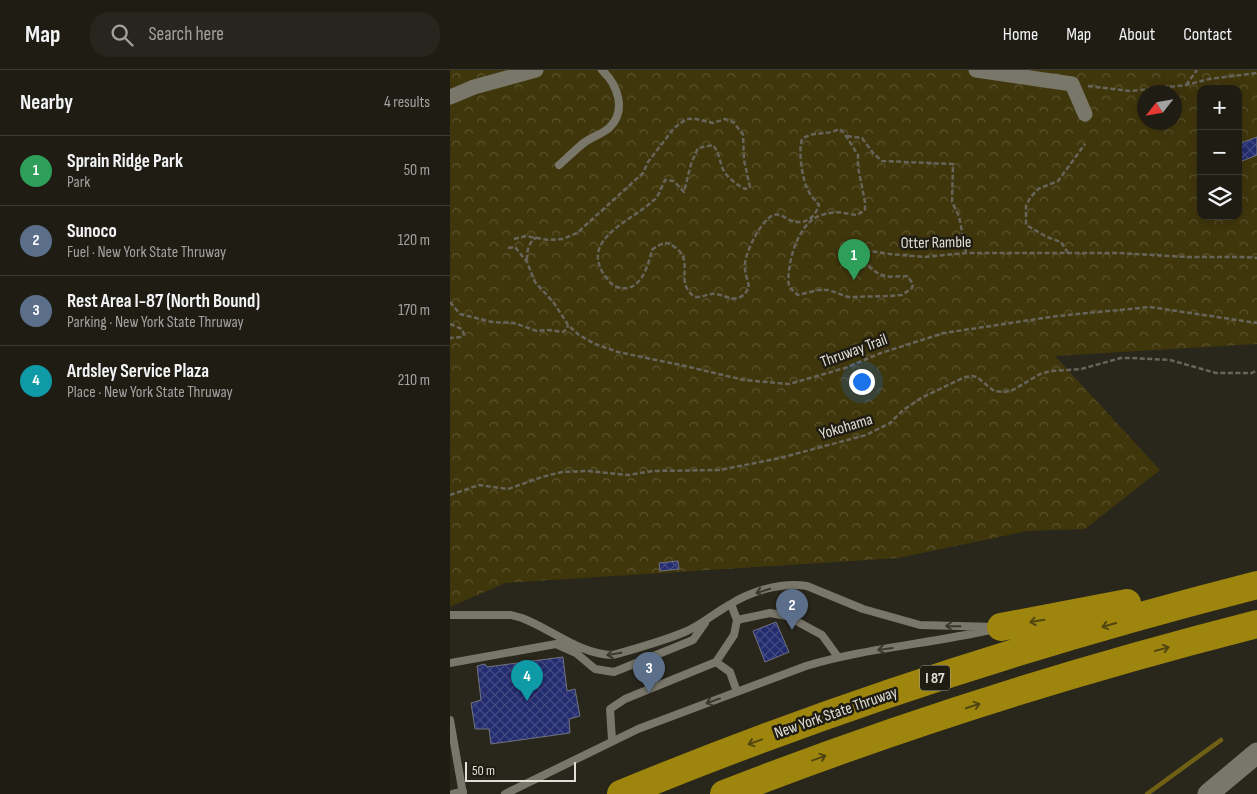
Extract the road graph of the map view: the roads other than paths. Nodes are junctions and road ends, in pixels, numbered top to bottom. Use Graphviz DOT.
graph roads {
  1 [pos="536,70"];
  2 [pos="602,70"];
  3 [pos="976,70"];
  4 [pos="450,97"];
  5 [pos="1085,114"];
  6 [pos="558,165"];
  7 [pos="1257,580"];
  8 [pos="1257,585"];
  9 [pos="731,604"];
  10 [pos="450,616"];
  11 [pos="708,619"];
  12 [pos="737,620"];
  13 [pos="1257,624"];
  14 [pos="1001,627"];
  15 [pos="838,657"];
  16 [pos="716,662"];
  17 [pos="450,663"];
  18 [pos="737,692"];
  19 [pos="450,720"];
  20 [pos="612,740"];
  21 [pos="1257,753"];
  22 [pos="463,793"];
  23 [pos="452,794"];
  24 [pos="505,794"];
  25 [pos="621,794"];
  26 [pos="724,794"];
  27 [pos="1208,794"];
  1 -- 4 [label="street"];
  2 -- 6 [label="lane"];
  3 -- 5 [label="street"];
  7 -- 14 [label="highway, one-way"];
  8 -- 25 [label="highway, New York State Thruway / I 87, one-way"];
  9 -- 11 [label="lane"];
  9 -- 12 [label="lane"];
  14 -- 9 [label="lane, one-way"];
  11 -- 10 [label="lane, one-way"];
  11 -- 17 [label="lane"];
  12 -- 15 [label="lane"];
  12 -- 16 [label="lane"];
  26 -- 13 [label="highway, I 87, one-way"];
  14 -- 15 [label="lane, one-way"];
  15 -- 18 [label="lane"];
  16 -- 18 [label="lane"];
  16 -- 20 [label="lane"];
  18 -- 20 [label="lane, one-way"];
  19 -- 22 [label="lane"];
  20 -- 24 [label="lane"];
  21 -- 27 [label="street"];
  22 -- 23 [label="lane"];
}
